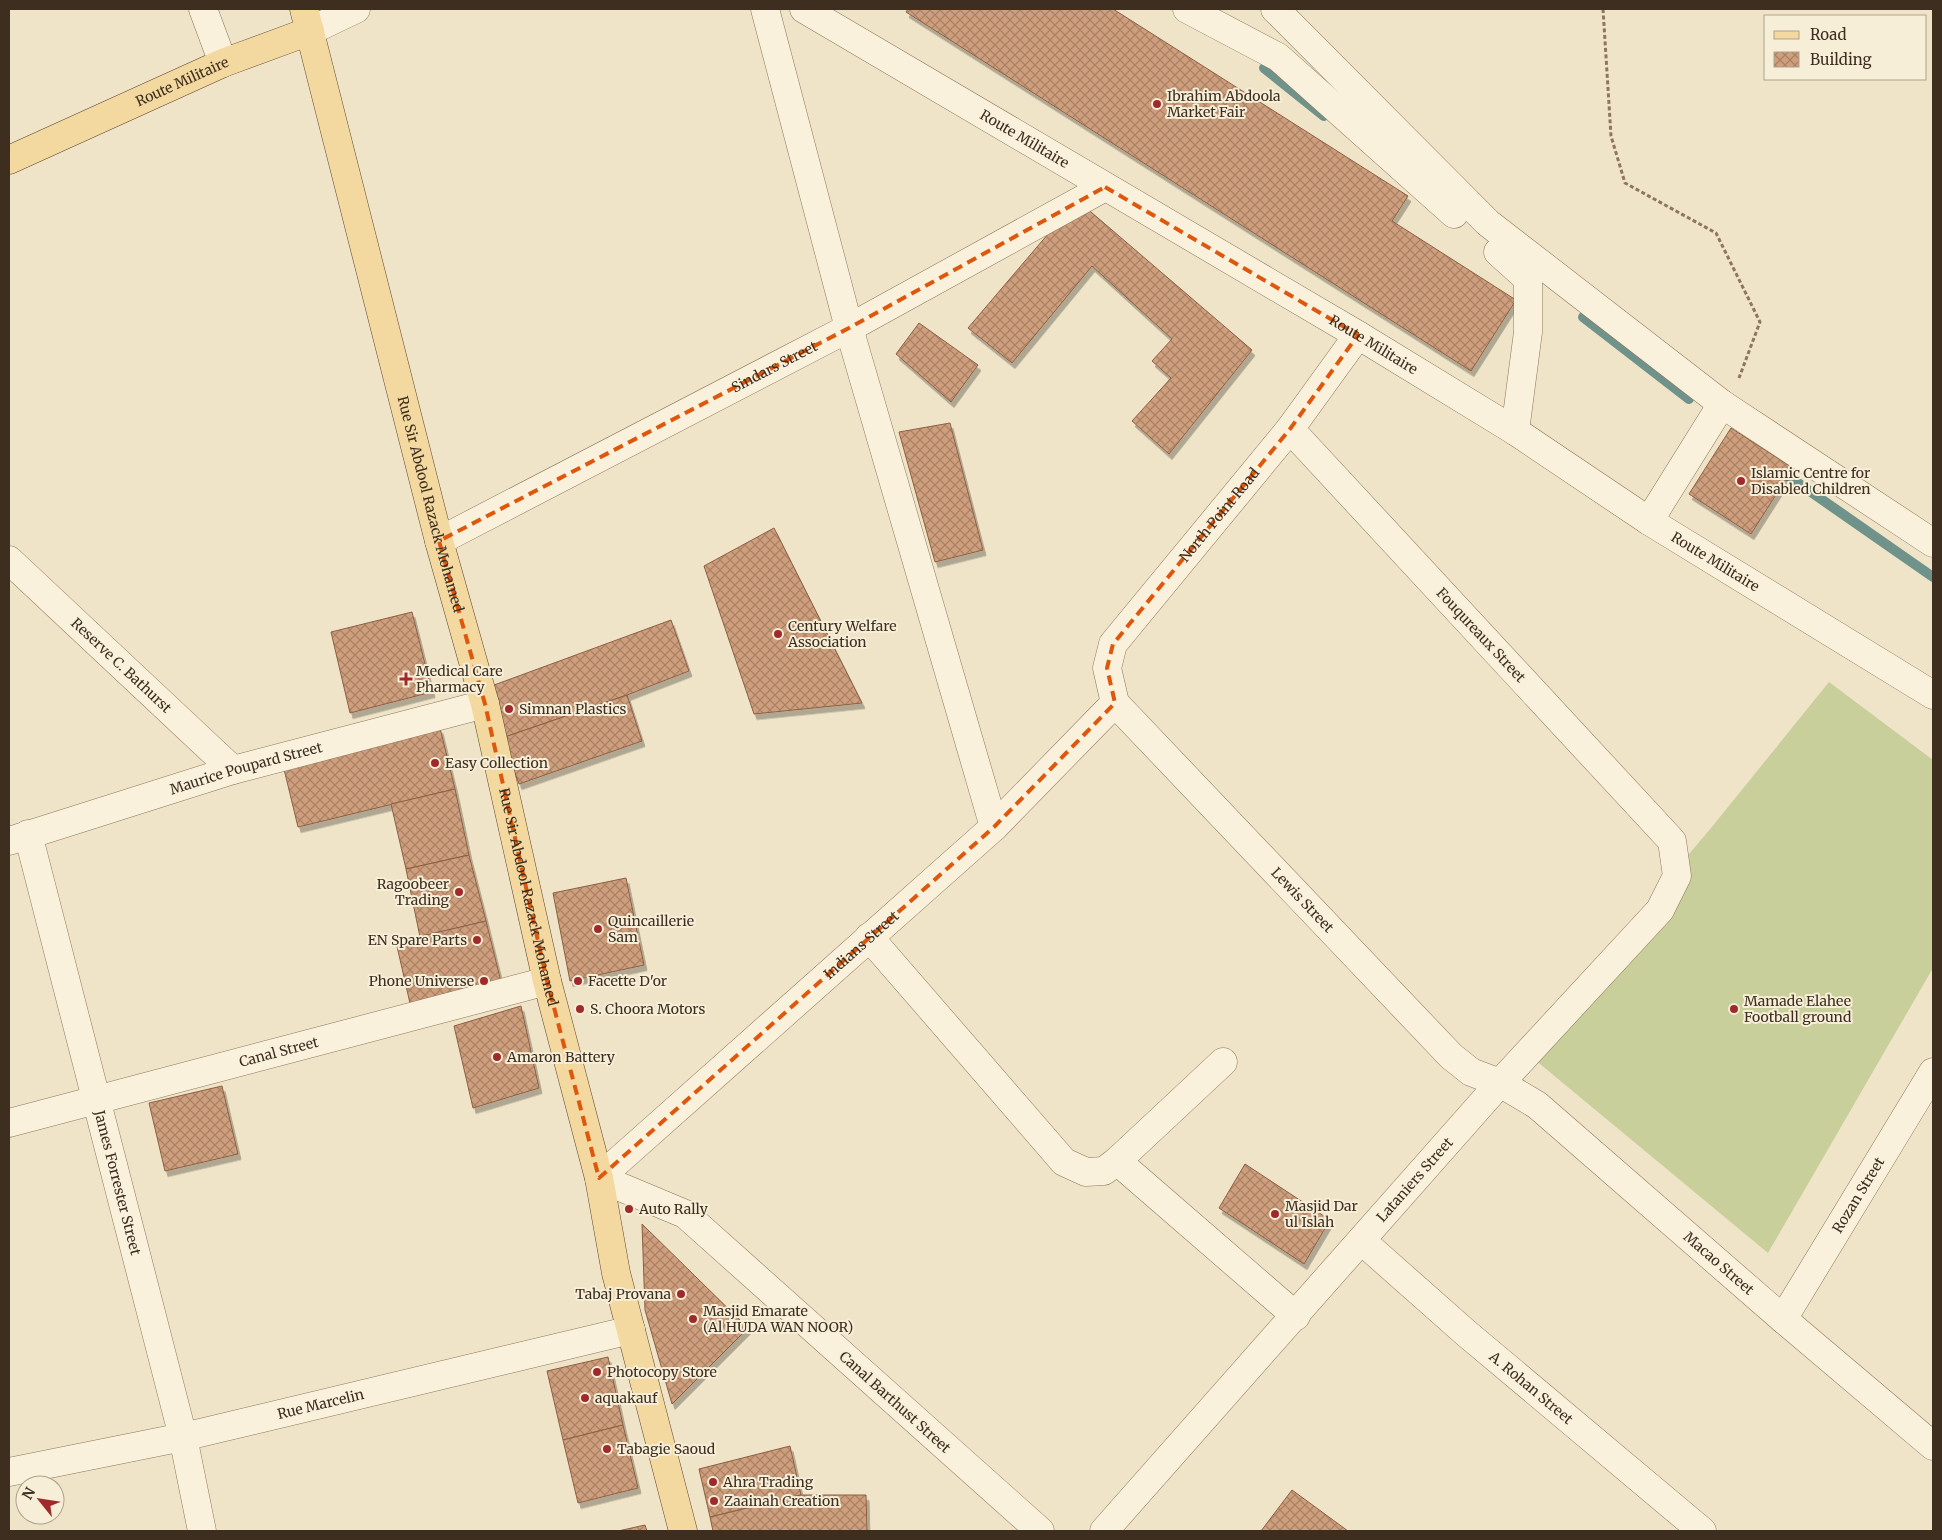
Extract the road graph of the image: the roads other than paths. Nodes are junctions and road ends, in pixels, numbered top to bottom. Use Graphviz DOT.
graph roads {
  1 [pos="203,9"];
  2 [pos="356,9"];
  3 [pos="765,9"];
  4 [pos="804,9"];
  5 [pos="1186,9"];
  6 [pos="1275,9"];
  7 [pos="307,20"];
  8 [pos="223,63"];
  9 [pos="9,160"];
  10 [pos="1105,187"];
  11 [pos="849,328"];
  12 [pos="1358,335"];
  13 [pos="1722,404"];
  14 [pos="1290,429"];
  15 [pos="1516,431"];
  16 [pos="1649,521"];
  17 [pos="439,542"];
  18 [pos="1933,543"];
  19 [pos="9,560"];
  20 [pos="1933,695"];
  21 [pos="1115,703"];
  22 [pos="484,704"];
  23 [pos="234,770"];
  24 [pos="994,827"];
  25 [pos="19,837"];
  26 [pos="1672,841"];
  27 [pos="870,937"];
  28 [pos="547,981"];
  29 [pos="1223,1062"];
  30 [pos="1933,1072"];
  31 [pos="1500,1083"];
  32 [pos="96,1101"];
  33 [pos="9,1123"];
  34 [pos="1117,1161"];
  35 [pos="599,1178"];
  36 [pos="1362,1241"];
  37 [pos="1296,1316"];
  38 [pos="1783,1319"];
  39 [pos="631,1330"];
  40 [pos="182,1437"];
  41 [pos="1929,1440"];
  42 [pos="9,1472"];
  43 [pos="202,1531"];
  44 [pos="684,1531"];
  45 [pos="1040,1531"];
  46 [pos="1104,1531"];
  47 [pos="1702,1531"];
  1 -- 8 [label="street"];
  2 -- 7 [label="street, Route Militaire"];
  3 -- 11 [label="street"];
  4 -- 10 [label="street, Route Militaire"];
  5 -- 15 [label="street"];
  6 -- 13 [label="street"];
  7 -- 8 [label="main road, Route Militaire"];
  7 -- 17 [label="main road, Rue Sir Abdool Razack Mohamed"];
  8 -- 9 [label="main road, Route Militaire"];
  10 -- 11 [label="street, Sindars Street"];
  10 -- 12 [label="street, Route Militaire"];
  11 -- 17 [label="street, Sindars Street"];
  11 -- 24 [label="street"];
  12 -- 14 [label="street, North Point Road"];
  12 -- 15 [label="street, Route Militaire"];
  13 -- 16 [label="street"];
  13 -- 18 [label="street"];
  14 -- 21 [label="street, North Point Road"];
  14 -- 26 [label="street, Fouqureaux Street"];
  15 -- 16 [label="street, Route Militaire"];
  16 -- 20 [label="street, Route Militaire"];
  17 -- 22 [label="main road, Rue Sir Abdool Razack Mohamed"];
  19 -- 23 [label="street, Reserve C. Bathurst"];
  21 -- 24 [label="street, Indians Street"];
  21 -- 31 [label="street, Lewis Street"];
  22 -- 23 [label="street, Maurice Poupard Street"];
  22 -- 28 [label="main road, Rue Sir Abdool Razack Mohamed"];
  23 -- 25 [label="street, Maurice Poupard Street"];
  24 -- 27 [label="street, Indians Street"];
  25 -- 32 [label="street, James Forrester Street"];
  26 -- 31 [label="street, Lataniers Street"];
  27 -- 34 [label="street"];
  27 -- 35 [label="street, Indians Street"];
  28 -- 32 [label="street, Canal Street"];
  28 -- 35 [label="main road, Rue Sir Abdool Razack Mohamed"];
  29 -- 34 [label="street"];
  30 -- 38 [label="street, Rozan Street"];
  31 -- 36 [label="street, Lataniers Street"];
  31 -- 38 [label="street, Macao Street"];
  32 -- 33 [label="street, Canal Street"];
  32 -- 40 [label="street, James Forrester Street"];
  34 -- 37 [label="street"];
  35 -- 39 [label="main road, Rue Sir Abdool Razack Mohamed"];
  35 -- 45 [label="street, Canal Barthust Street"];
  36 -- 37 [label="street, Lataniers Street"];
  36 -- 47 [label="street, A. Rohan Street"];
  37 -- 46 [label="street, Lataniers Street"];
  38 -- 41 [label="street, Macao Street"];
  39 -- 40 [label="street, Rue Marcelin"];
  39 -- 44 [label="main road, Rue Sir Abdool Razack Mohamed"];
  40 -- 42 [label="street, Rue Marcelin"];
  40 -- 43 [label="street, James Forrester Street"];
}
